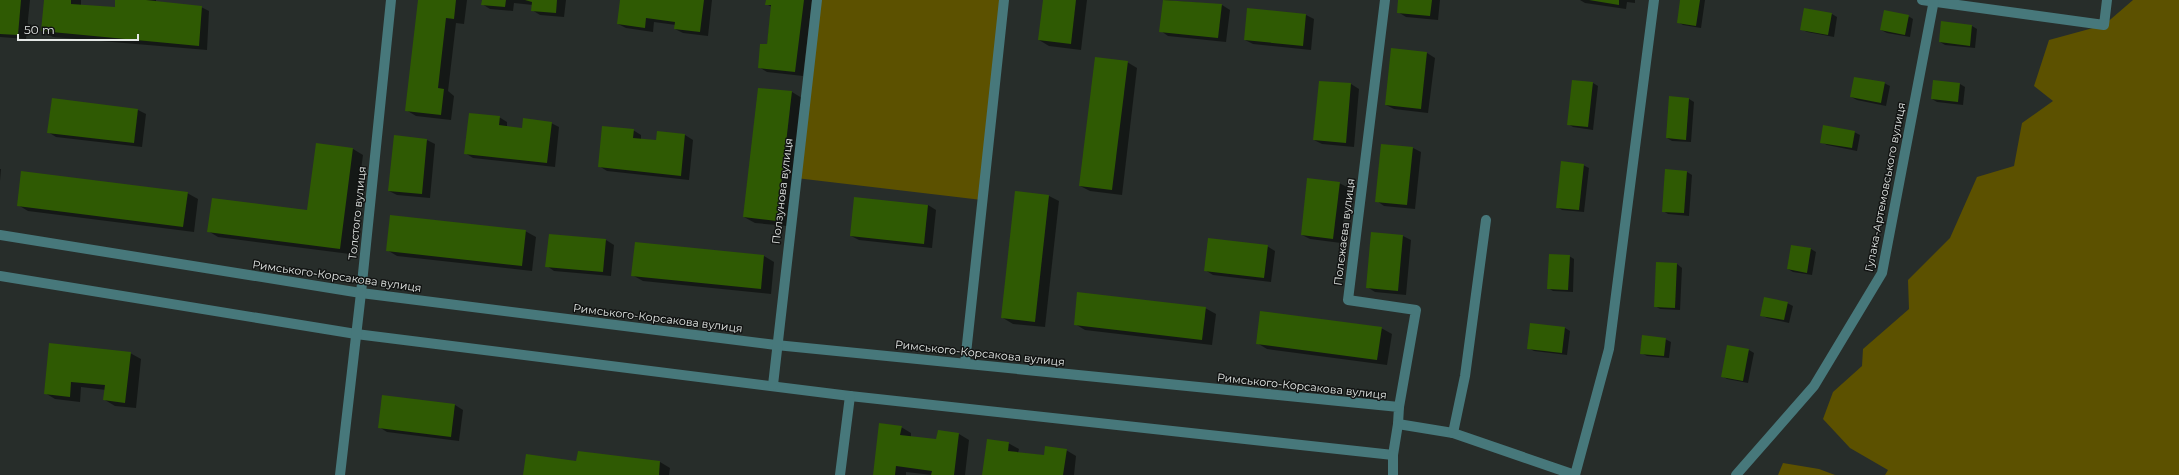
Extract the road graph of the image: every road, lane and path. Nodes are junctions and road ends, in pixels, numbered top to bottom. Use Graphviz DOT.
graph roads {
  1 [pos="391,0"];
  2 [pos="817,0"];
  3 [pos="1004,0"];
  4 [pos="1385,0"];
  5 [pos="1654,0"];
  6 [pos="1922,0"];
  7 [pos="2107,0"];
  8 [pos="1934,1"];
  9 [pos="1486,220"];
  10 [pos="0,235"];
  11 [pos="0,276"];
  12 [pos="361,293"];
  13 [pos="356,334"];
  14 [pos="776,345"];
  15 [pos="965,363"];
  16 [pos="773,385"];
  17 [pos="850,396"];
  18 [pos="1398,408"];
  19 [pos="1398,424"];
  20 [pos="1453,433"];
  21 [pos="1393,455"];
  22 [pos="340,475"];
  23 [pos="840,475"];
  24 [pos="1393,475"];
  25 [pos="1575,475"];
  26 [pos="1736,475"];
  1 -- 12 [label="street, Толстого вулиця"];
  2 -- 14 [label="street, Ползунова вулиця"];
  3 -- 15 [label="street"];
  4 -- 18 [label="street, Полєжаєва вулиця"];
  5 -- 25 [label="street"];
  6 -- 8 [label="street"];
  7 -- 8 [label="street"];
  8 -- 26 [label="street, Гулака-Артемовського вулиця"];
  9 -- 20 [label="street"];
  10 -- 12 [label="street, Римського-Корсакова вулиця"];
  11 -- 13 [label="street"];
  12 -- 13 [label="street, Толстого вулиця"];
  12 -- 14 [label="street, Римського-Корсакова вулиця"];
  13 -- 16 [label="street"];
  13 -- 22 [label="street, Толстого вулиця"];
  14 -- 15 [label="street, Римського-Корсакова вулиця"];
  14 -- 16 [label="street, Ползунова вулиця"];
  15 -- 18 [label="street, Римського-Корсакова вулиця"];
  16 -- 17 [label="street"];
  17 -- 21 [label="street"];
  17 -- 23 [label="street"];
  18 -- 19 [label="street, Римського-Корсакова вулиця"];
  19 -- 20 [label="street"];
  19 -- 21 [label="street, Римського-Корсакова вулиця"];
  20 -- 25 [label="street"];
  21 -- 24 [label="street, Римського-Корсакова вулиця"];
}
